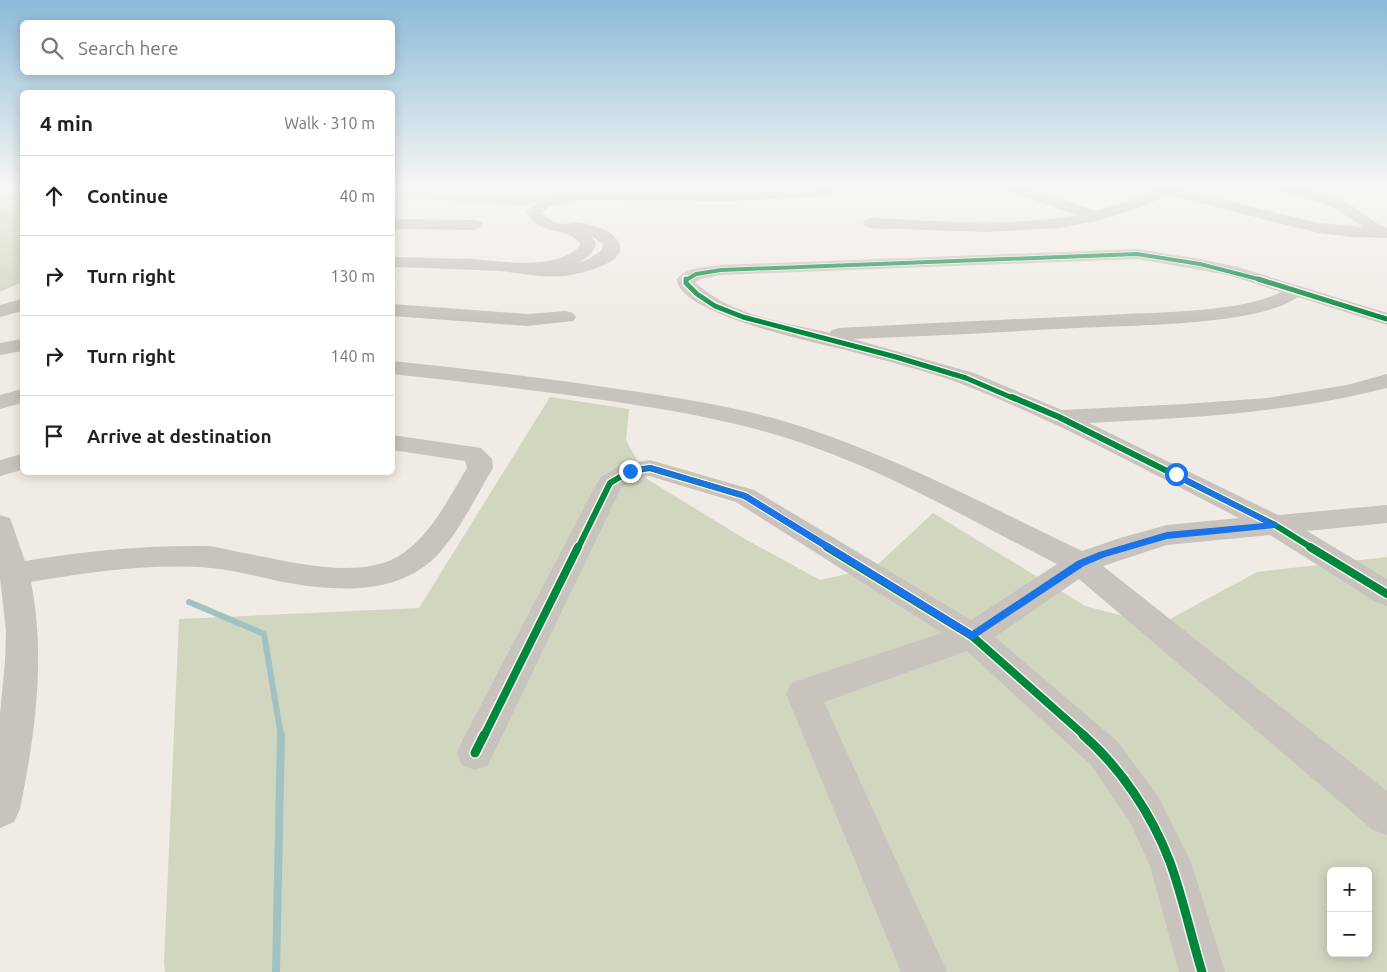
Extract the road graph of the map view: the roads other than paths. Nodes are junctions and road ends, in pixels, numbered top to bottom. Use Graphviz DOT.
graph roads {
  1 [pos="572,231"];
  2 [pos="593,231"];
  3 [pos="1356,231"];
  4 [pos="1385,234"];
  5 [pos="395,262"];
  6 [pos="522,268"];
  7 [pos="1296,290"];
  8 [pos="20,305"];
  9 [pos="0,310"];
  10 [pos="395,310"];
  11 [pos="566,317"];
  12 [pos="1387,319"];
  13 [pos="811,336"];
  14 [pos="20,344"];
  15 [pos="0,349"];
  16 [pos="395,367"];
  17 [pos="1387,381"];
  18 [pos="20,397"];
  19 [pos="0,402"];
  20 [pos="1059,417"];
  21 [pos="395,442"];
  22 [pos="20,463"];
  23 [pos="0,468"];
  24 [pos="1387,514"];
  25 [pos="1275,525"];
  26 [pos="0,526"];
  27 [pos="1080,563"];
  28 [pos="14,574"];
  29 [pos="1387,594"];
  30 [pos="972,636"];
  31 [pos="474,753"];
  32 [pos="0,809"];
  33 [pos="1387,816"];
  34 [pos="924,972"];
  35 [pos="1202,972"];
  1 -- 6 [label="street"];
  2 -- 6 [label="street"];
  3 -- 4 [label="street"];
  5 -- 6 [label="street"];
  7 -- 12 [label="street"];
  7 -- 13 [label="street"];
  7 -- 13 [label="street"];
  8 -- 9 [label="street"];
  10 -- 11 [label="street"];
  13 -- 20 [label="street"];
  14 -- 15 [label="street"];
  16 -- 27 [label="street"];
  17 -- 20 [label="street"];
  18 -- 19 [label="street"];
  20 -- 25 [label="street"];
  21 -- 28 [label="street"];
  22 -- 23 [label="street"];
  24 -- 25 [label="street"];
  25 -- 27 [label="street"];
  25 -- 29 [label="street"];
  26 -- 28 [label="street"];
  27 -- 30 [label="street"];
  27 -- 33 [label="street"];
  28 -- 32 [label="street"];
  30 -- 31 [label="street"];
  30 -- 34 [label="street"];
  30 -- 35 [label="street"];
}
